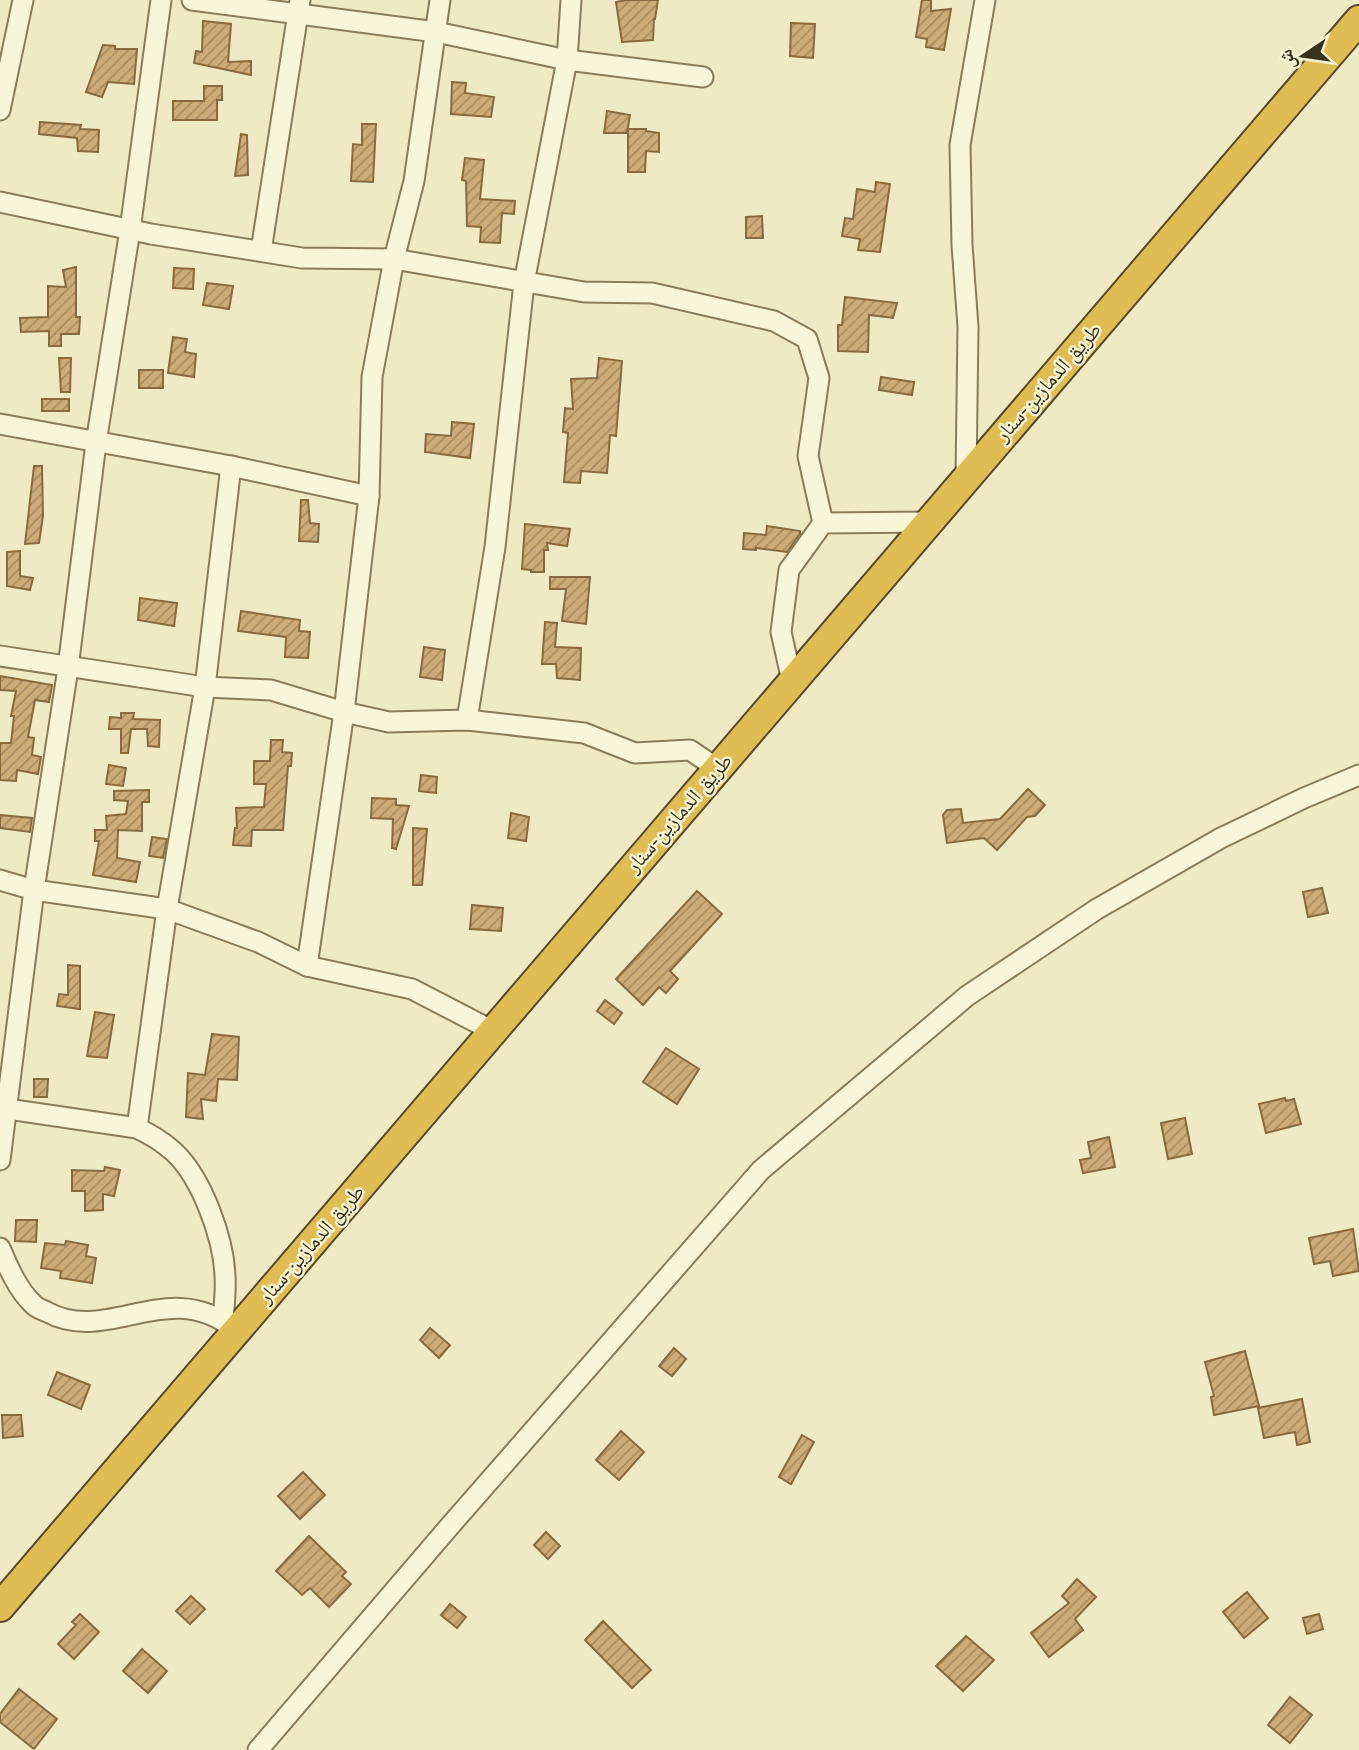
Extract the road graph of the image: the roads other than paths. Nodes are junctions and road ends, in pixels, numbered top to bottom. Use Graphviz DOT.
graph roads {
  1 [pos="23,0"];
  2 [pos="161,0"];
  3 [pos="192,0"];
  4 [pos="440,0"];
  5 [pos="571,0"];
  6 [pos="985,0"];
  7 [pos="298,7"];
  8 [pos="1359,20"];
  9 [pos="436,32"];
  10 [pos="567,60"];
  11 [pos="703,78"];
  12 [pos="0,110"];
  13 [pos="0,201"];
  14 [pos="130,230"];
  15 [pos="261,251"];
  16 [pos="394,259"];
  17 [pos="524,283"];
  18 [pos="0,424"];
  19 [pos="96,443"];
  20 [pos="231,466"];
  21 [pos="967,477"];
  22 [pos="369,496"];
  23 [pos="929,522"];
  24 [pos="823,523"];
  25 [pos="0,656"];
  26 [pos="68,668"];
  27 [pos="792,681"];
  28 [pos="205,687"];
  29 [pos="344,712"];
  30 [pos="467,720"];
  31 [pos="718,769"];
  32 [pos="1359,775"];
  33 [pos="0,880"];
  34 [pos="34,890"];
  35 [pos="167,909"];
  36 [pos="307,966"];
  37 [pos="493,1031"];
  38 [pos="4,1108"];
  39 [pos="137,1128"];
  40 [pos="0,1160"];
  41 [pos="0,1248"];
  42 [pos="230,1326"];
  43 [pos="0,1607"];
  44 [pos="258,1750"];
  1 -- 12 [label="street"];
  2 -- 14 [label="street"];
  3 -- 7 [label="street"];
  4 -- 9 [label="street"];
  5 -- 10 [label="street"];
  6 -- 21 [label="street"];
  7 -- 9 [label="street"];
  7 -- 15 [label="street"];
  8 -- 21 [label="highway, طريق الدمازين-سنار"];
  9 -- 10 [label="street"];
  9 -- 16 [label="street"];
  10 -- 11 [label="street"];
  10 -- 17 [label="street"];
  13 -- 14 [label="street"];
  14 -- 15 [label="street"];
  14 -- 19 [label="street"];
  15 -- 16 [label="street"];
  16 -- 17 [label="street"];
  16 -- 22 [label="street"];
  17 -- 24 [label="street"];
  17 -- 30 [label="street"];
  18 -- 19 [label="street"];
  19 -- 20 [label="street"];
  19 -- 26 [label="street"];
  20 -- 22 [label="street"];
  20 -- 28 [label="street"];
  21 -- 23 [label="highway, طريق الدمازين-سنار"];
  22 -- 29 [label="street"];
  23 -- 24 [label="street"];
  23 -- 27 [label="highway, طريق الدمازين-سنار"];
  24 -- 27 [label="street"];
  25 -- 26 [label="street"];
  26 -- 28 [label="street"];
  26 -- 34 [label="street"];
  27 -- 31 [label="highway, طريق الدمازين-سنار"];
  28 -- 29 [label="street"];
  28 -- 35 [label="street"];
  29 -- 30 [label="street"];
  29 -- 36 [label="street"];
  30 -- 31 [label="street"];
  31 -- 37 [label="highway, طريق الدمازين-سنار"];
  32 -- 44 [label="street"];
  33 -- 34 [label="street"];
  34 -- 35 [label="street"];
  34 -- 38 [label="street"];
  35 -- 36 [label="street"];
  35 -- 39 [label="street"];
  36 -- 37 [label="street"];
  37 -- 42 [label="highway, طريق الدمازين-سنار"];
  38 -- 39 [label="street"];
  38 -- 40 [label="street"];
  39 -- 42 [label="street"];
  41 -- 42 [label="street"];
  42 -- 43 [label="highway, طريق الدمازين-سنار"];
}
